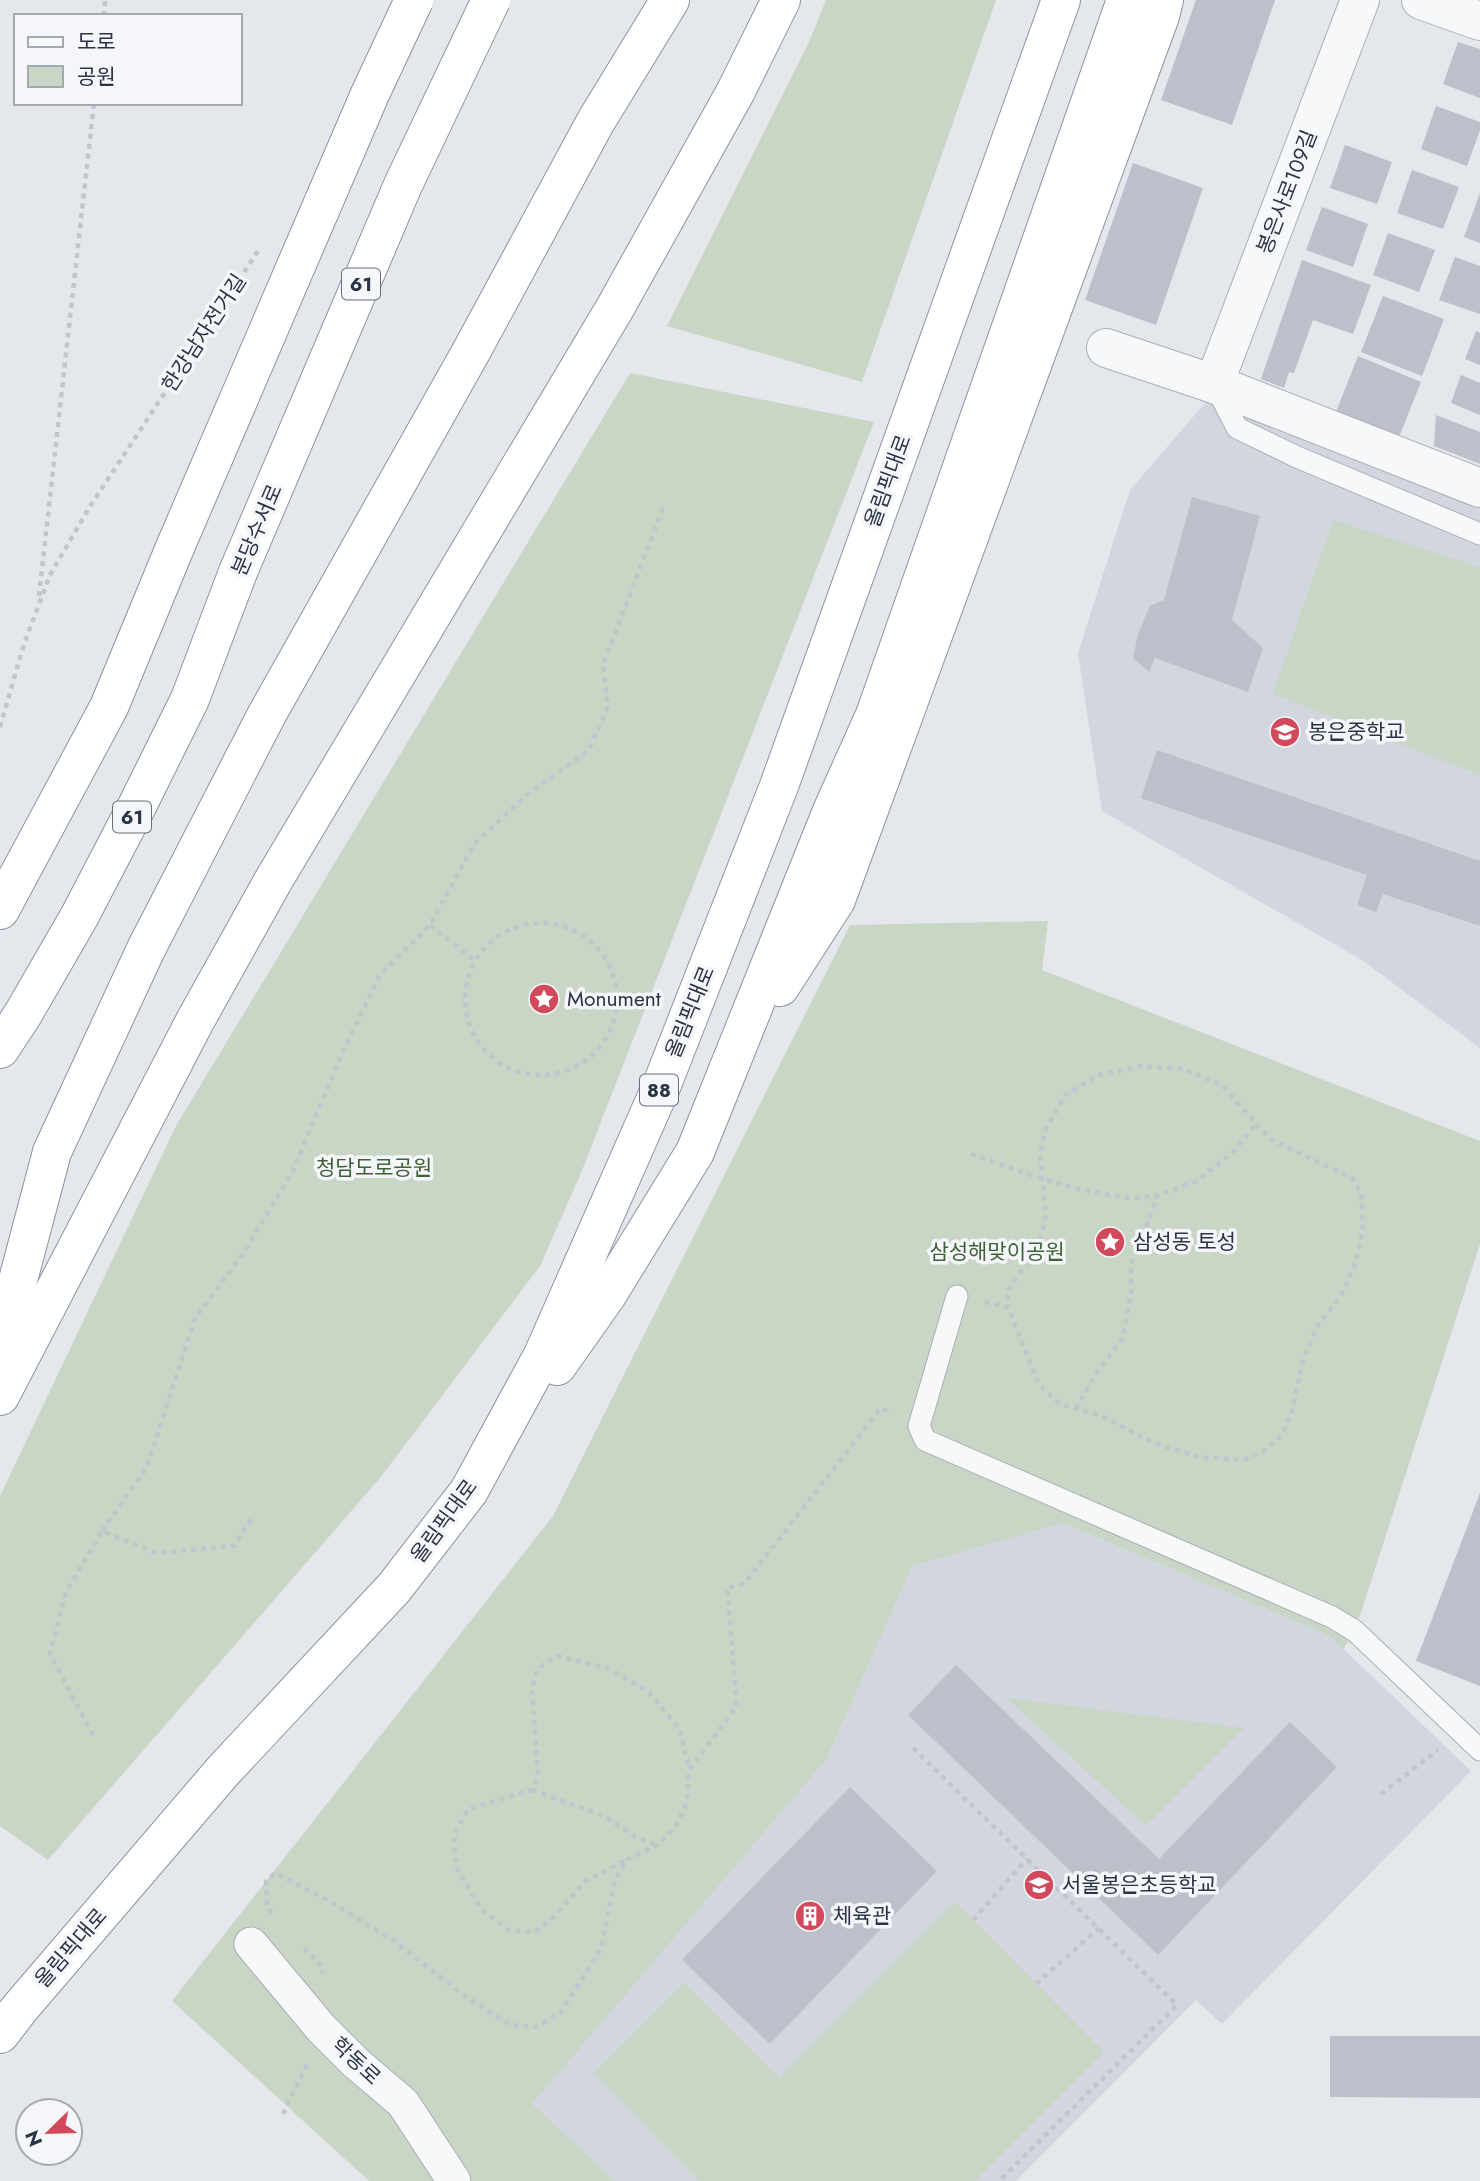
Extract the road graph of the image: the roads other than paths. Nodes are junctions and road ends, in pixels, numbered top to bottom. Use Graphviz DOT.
graph roads {
  1 [pos="414,0"];
  2 [pos="491,0"];
  3 [pos="670,0"];
  4 [pos="781,0"];
  5 [pos="1061,0"];
  6 [pos="1126,0"];
  7 [pos="1164,0"];
  8 [pos="1360,0"];
  9 [pos="1421,0"];
  10 [pos="1480,21"];
  11 [pos="1106,348"];
  12 [pos="1214,384"];
  13 [pos="1480,488"];
  14 [pos="1480,534"];
  15 [pos="0,910"];
  16 [pos="0,1049"];
  17 [pos="732,1062"];
  18 [pos="957,1296"];
  19 [pos="0,1348"];
  20 [pos="0,1396"];
  21 [pos="469,1491"];
  22 [pos="1480,1750"];
  23 [pos="251,1944"];
  24 [pos="0,2034"];
  25 [pos="454,2181"];
  1 -- 15 [label="highway, bridge"];
  2 -- 16 [label="highway, 분당수서로 / 61, bridge"];
  3 -- 19 [label="highway"];
  4 -- 20 [label="highway"];
  5 -- 21 [label="highway, 올림픽대로 / 88"];
  6 -- 17 [label="highway"];
  7 -- 17 [label="highway"];
  8 -- 12 [label="street, 봉은사로109길"];
  9 -- 10 [label="street"];
  11 -- 12 [label="street"];
  12 -- 13 [label="street"];
  12 -- 14 [label="lane"];
  17 -- 21 [label="highway"];
  18 -- 22 [label="lane"];
  21 -- 24 [label="highway, 올림픽대로 / 88"];
  23 -- 25 [label="street, 학동로"];
}
